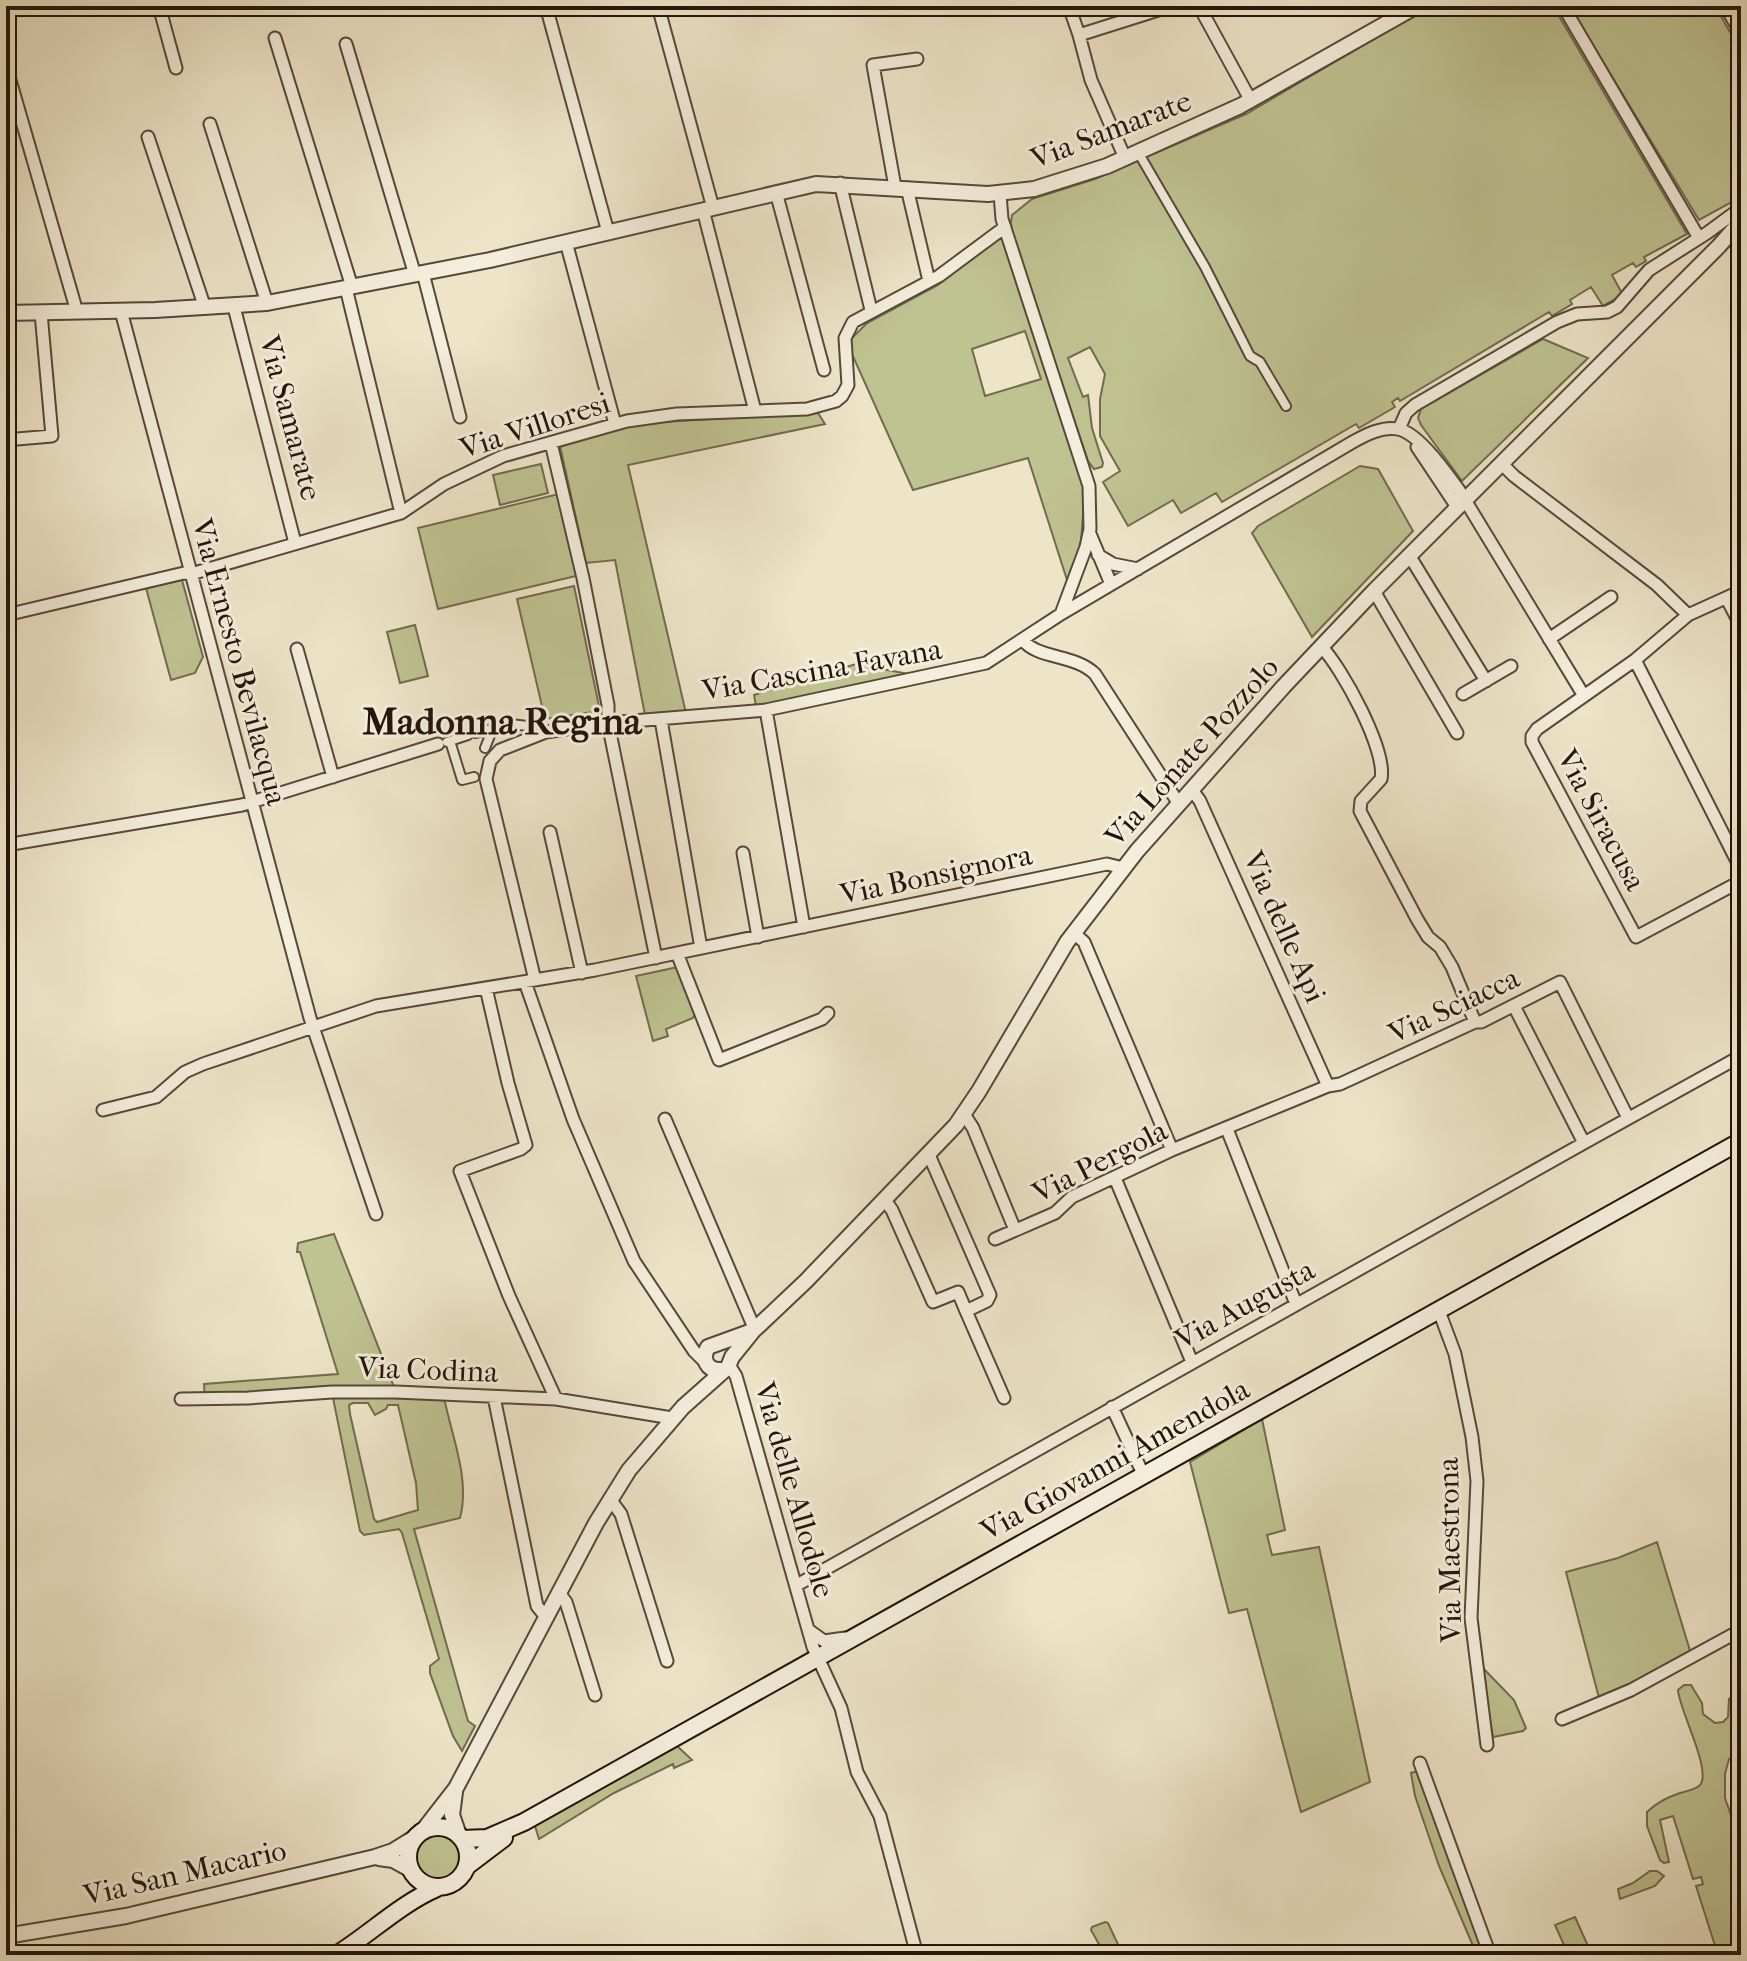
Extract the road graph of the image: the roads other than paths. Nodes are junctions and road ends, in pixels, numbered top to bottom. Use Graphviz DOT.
graph roads {
  1 [pos="159,6"];
  2 [pos="546,6"];
  3 [pos="658,6"];
  4 [pos="1069,6"];
  5 [pos="1171,6"];
  6 [pos="1199,6"];
  7 [pos="1417,6"];
  8 [pos="1563,6"];
  9 [pos="1143,10"];
  10 [pos="1734,11"];
  11 [pos="1741,30"];
  12 [pos="1079,35"];
  13 [pos="275,38"];
  14 [pos="346,44"];
  15 [pos="917,59"];
  16 [pos="6,66"];
  17 [pos="176,68"];
  18 [pos="1251,101"];
  19 [pos="210,124"];
  20 [pos="148,137"];
  21 [pos="1125,158"];
  22 [pos="1142,159"];
  23 [pos="840,183"];
  24 [pos="901,188"];
  25 [pos="776,192"];
  26 [pos="1000,194"];
  27 [pos="1741,208"];
  28 [pos="708,209"];
  29 [pos="1741,221"];
  30 [pos="1005,227"];
  31 [pos="1741,230"];
  32 [pos="608,232"];
  33 [pos="1699,238"];
  34 [pos="566,242"];
  35 [pos="1719,246"];
  36 [pos="419,274"];
  37 [pos="929,281"];
  38 [pos="349,288"];
  39 [pos="267,303"];
  40 [pos="234,307"];
  41 [pos="205,308"];
  42 [pos="871,310"];
  43 [pos="121,311"];
  44 [pos="77,312"];
  45 [pos="6,313"];
  46 [pos="41,313"];
  47 [pos="824,370"];
  48 [pos="1286,406"];
  49 [pos="755,411"];
  50 [pos="460,417"];
  51 [pos="615,424"];
  52 [pos="1406,432"];
  53 [pos="17,439"];
  54 [pos="551,443"];
  55 [pos="1501,463"];
  56 [pos="1461,503"];
  57 [pos="401,513"];
  58 [pos="1090,529"];
  59 [pos="295,543"];
  60 [pos="1098,554"];
  61 [pos="1409,555"];
  62 [pos="1138,569"];
  63 [pos="191,574"];
  64 [pos="1111,584"];
  65 [pos="1374,591"];
  66 [pos="1741,591"];
  67 [pos="1611,597"];
  68 [pos="1727,599"];
  69 [pos="1061,614"];
  70 [pos="6,615"];
  71 [pos="1688,615"];
  72 [pos="1741,626"];
  73 [pos="1549,639"];
  74 [pos="1023,640"];
  75 [pos="1321,646"];
  76 [pos="297,649"];
  77 [pos="1635,660"];
  78 [pos="1511,666"];
  79 [pos="1486,681"];
  80 [pos="1463,694"];
  81 [pos="1584,696"];
  82 [pos="766,710"];
  83 [pos="661,720"];
  84 [pos="608,723"];
  85 [pos="493,728"];
  86 [pos="531,732"];
  87 [pos="1457,733"];
  88 [pos="444,743"];
  89 [pos="485,748"];
  90 [pos="333,777"];
  91 [pos="474,777"];
  92 [pos="487,783"];
  93 [pos="1192,790"];
  94 [pos="253,801"];
  95 [pos="1179,804"];
  96 [pos="550,832"];
  97 [pos="6,845"];
  98 [pos="743,853"];
  99 [pos="1123,868"];
  100 [pos="1741,869"];
  101 [pos="1741,881"];
  102 [pos="804,927"];
  103 [pos="1074,933"];
  104 [pos="758,937"];
  105 [pos="701,948"];
  106 [pos="677,953"];
  107 [pos="656,958"];
  108 [pos="582,973"];
  109 [pos="530,981"];
  110 [pos="486,988"];
  111 [pos="1514,1006"];
  112 [pos="828,1013"];
  113 [pos="1475,1022"];
  114 [pos="313,1026"];
  115 [pos="1741,1056"];
  116 [pos="1328,1086"];
  117 [pos="103,1110"];
  118 [pos="964,1114"];
  119 [pos="1628,1118"];
  120 [pos="665,1119"];
  121 [pos="1227,1129"];
  122 [pos="1741,1141"];
  123 [pos="1584,1143"];
  124 [pos="1172,1150"];
  125 [pos="929,1155"];
  126 [pos="1115,1178"];
  127 [pos="885,1200"];
  128 [pos="376,1214"];
  129 [pos="1015,1230"];
  130 [pos="995,1239"];
  131 [pos="1296,1304"];
  132 [pos="966,1311"];
  133 [pos="1439,1311"];
  134 [pos="754,1331"];
  135 [pos="688,1340"];
  136 [pos="714,1344"];
  137 [pos="1192,1362"];
  138 [pos="719,1364"];
  139 [pos="494,1397"];
  140 [pos="1004,1398"];
  141 [pos="181,1399"];
  142 [pos="556,1399"];
  143 [pos="1112,1407"];
  144 [pos="677,1413"];
  145 [pos="1144,1476"];
  146 [pos="610,1499"];
  147 [pos="797,1585"];
  148 [pos="559,1593"];
  149 [pos="546,1617"];
  150 [pos="875,1627"];
  151 [pos="810,1630"];
  152 [pos="1741,1630"];
  153 [pos="817,1659"];
  154 [pos="667,1661"];
  155 [pos="595,1695"];
  156 [pos="1562,1719"];
  157 [pos="1487,1745"];
  158 [pos="1420,1763"];
  159 [pos="456,1788"];
  160 [pos="517,1826"];
  161 [pos="418,1836"];
  162 [pos="460,1837"];
  163 [pos="375,1857"];
  164 [pos="467,1866"];
  165 [pos="411,1871"];
  166 [pos="437,1888"];
  167 [pos="387,1920"];
  168 [pos="6,1936"];
  169 [pos="336,1955"];
  170 [pos="917,1955"];
  171 [pos="1490,1955"];
  1 -- 17 [label="street"];
  2 -- 32 [label="street"];
  3 -- 28 [label="street"];
  4 -- 12 [label="street"];
  5 -- 9 [label="street"];
  6 -- 18 [label="street"];
  7 -- 18 [label="street, Via Samarate"];
  8 -- 33 [label="street"];
  9 -- 12 [label="street"];
  10 -- 11 [label="street"];
  12 -- 21 [label="street"];
  13 -- 38 [label="street"];
  14 -- 36 [label="street"];
  15 -- 24 [label="street"];
  16 -- 44 [label="street"];
  18 -- 21 [label="street, Via Samarate"];
  19 -- 39 [label="street"];
  20 -- 41 [label="street"];
  21 -- 26 [label="street, Via Samarate"];
  22 -- 48 [label="street"];
  23 -- 24 [label="street, Via Samarate"];
  23 -- 25 [label="street, Via Samarate"];
  23 -- 42 [label="street"];
  24 -- 26 [label="street, Via Samarate"];
  24 -- 37 [label="street"];
  25 -- 28 [label="street, Via Samarate"];
  25 -- 47 [label="street"];
  26 -- 30 [label="street"];
  27 -- 33 [label="street"];
  28 -- 32 [label="street, Via Samarate"];
  28 -- 49 [label="street"];
  29 -- 35 [label="street"];
  30 -- 37 [label="street, Via Villoresi"];
  30 -- 58 [label="street"];
  31 -- 35 [label="street"];
  32 -- 34 [label="street, Via Samarate"];
  33 -- 52 [label="street"];
  34 -- 36 [label="street, Via Samarate"];
  34 -- 51 [label="street"];
  35 -- 55 [label="street, Via Lonate Pozzolo"];
  36 -- 38 [label="street, Via Samarate"];
  36 -- 50 [label="street"];
  37 -- 42 [label="street, Via Villoresi"];
  38 -- 39 [label="street, Via Samarate"];
  38 -- 57 [label="street"];
  39 -- 40 [label="street, Via Samarate"];
  40 -- 41 [label="street, Via Samarate"];
  40 -- 59 [label="street, Via Samarate"];
  41 -- 43 [label="street, Via Samarate"];
  42 -- 49 [label="street, Via Villoresi"];
  43 -- 44 [label="street, Via Samarate"];
  43 -- 63 [label="street, Via Ernesto Bevilacqua"];
  44 -- 46 [label="street, Via Samarate"];
  45 -- 46 [label="street, Via Samarate"];
  46 -- 53 [label="street"];
  49 -- 51 [label="street, Via Villoresi"];
  51 -- 54 [label="street, Via Villoresi"];
  52 -- 56 [label="street"];
  52 -- 62 [label="street, Via Cascina Favana"];
  54 -- 57 [label="street, Via Villoresi"];
  54 -- 84 [label="street"];
  55 -- 56 [label="street, Via Lonate Pozzolo"];
  55 -- 71 [label="street"];
  56 -- 61 [label="street, Via Lonate Pozzolo"];
  56 -- 73 [label="street"];
  57 -- 59 [label="street, Via Villoresi"];
  58 -- 60 [label="street"];
  58 -- 69 [label="street"];
  59 -- 63 [label="street, Via Villoresi"];
  60 -- 62 [label="street"];
  60 -- 64 [label="street"];
  61 -- 65 [label="street, Via Lonate Pozzolo"];
  61 -- 79 [label="street"];
  62 -- 64 [label="street, Via Cascina Favana"];
  63 -- 70 [label="street, Via Villoresi"];
  63 -- 94 [label="street, Via Ernesto Bevilacqua"];
  64 -- 69 [label="street, Via Cascina Favana"];
  65 -- 75 [label="street, Via Lonate Pozzolo"];
  65 -- 87 [label="street"];
  66 -- 68 [label="street"];
  67 -- 73 [label="street"];
  68 -- 71 [label="street"];
  68 -- 72 [label="street"];
  69 -- 74 [label="street, Via Cascina Favana"];
  71 -- 77 [label="street"];
  73 -- 81 [label="street"];
  74 -- 82 [label="street, Via Cascina Favana"];
  74 -- 95 [label="street"];
  75 -- 93 [label="street, Via Lonate Pozzolo"];
  75 -- 113 [label="street"];
  76 -- 90 [label="street"];
  77 -- 81 [label="street"];
  77 -- 100 [label="street"];
  78 -- 79 [label="street"];
  79 -- 80 [label="street"];
  81 -- 101 [label="street, Via Siracusa"];
  82 -- 83 [label="street, Via Cascina Favana"];
  82 -- 102 [label="street"];
  83 -- 84 [label="street, Via Cascina Favana"];
  83 -- 105 [label="street"];
  84 -- 92 [label="street, Via Cascina Favana"];
  84 -- 107 [label="street"];
  85 -- 86 [label="street"];
  85 -- 88 [label="street"];
  85 -- 89 [label="street"];
  88 -- 90 [label="street"];
  88 -- 91 [label="street"];
  90 -- 94 [label="street"];
  92 -- 109 [label="street, Via delle Allodole"];
  93 -- 95 [label="street, Via Lonate Pozzolo"];
  93 -- 116 [label="street, Via delle Api"];
  94 -- 97 [label="street"];
  94 -- 114 [label="street, Via Ernesto Bevilacqua"];
  95 -- 99 [label="street, Via Lonate Pozzolo"];
  96 -- 108 [label="street"];
  98 -- 104 [label="street"];
  99 -- 102 [label="street, Via Bonsignora"];
  99 -- 103 [label="street, Via Lonate Pozzolo"];
  102 -- 104 [label="street, Via Bonsignora"];
  103 -- 118 [label="street, Via Lonate Pozzolo"];
  103 -- 124 [label="street"];
  104 -- 105 [label="street, Via Bonsignora"];
  105 -- 106 [label="street, Via Bonsignora"];
  106 -- 107 [label="street, Via Bonsignora"];
  106 -- 112 [label="street"];
  107 -- 108 [label="street, Via Bonsignora"];
  108 -- 109 [label="street, Via Bonsignora"];
  109 -- 110 [label="street, Via Bonsignora"];
  109 -- 135 [label="street, Via delle Allodole"];
  110 -- 114 [label="street, Via Bonsignora"];
  110 -- 142 [label="street"];
  111 -- 113 [label="street, Via Sciacca"];
  111 -- 119 [label="street, Via Sciacca"];
  111 -- 123 [label="street"];
  113 -- 116 [label="street, Via Sciacca"];
  114 -- 117 [label="street, Via Bonsignora"];
  114 -- 128 [label="street"];
  115 -- 119 [label="street, Via Augusta"];
  116 -- 121 [label="street, Via Sciacca"];
  118 -- 125 [label="street, Via Lonate Pozzolo"];
  118 -- 129 [label="street"];
  119 -- 123 [label="street, Via Augusta"];
  120 -- 134 [label="street"];
  121 -- 124 [label="street, Via Pergola"];
  121 -- 131 [label="street"];
  122 -- 133 [label="main road, Via Giovanni Amendola"];
  123 -- 131 [label="street, Via Augusta"];
  124 -- 126 [label="street, Via Pergola"];
  125 -- 127 [label="street, Via Lonate Pozzolo"];
  125 -- 132 [label="street"];
  126 -- 129 [label="street, Via Pergola"];
  126 -- 137 [label="street"];
  127 -- 132 [label="street"];
  127 -- 134 [label="street, Via Lonate Pozzolo"];
  129 -- 130 [label="street, Via Pergola"];
  131 -- 137 [label="street, Via Augusta"];
  132 -- 140 [label="street"];
  133 -- 145 [label="main road, Via Giovanni Amendola"];
  133 -- 157 [label="street, Via Maestrona"];
  134 -- 136 [label="street"];
  134 -- 138 [label="street, Via Lonate Pozzolo"];
  135 -- 136 [label="street"];
  135 -- 138 [label="street, Via delle Allodole"];
  136 -- 138 [label="street"];
  136 -- 138 [label="street"];
  137 -- 143 [label="street, Via Augusta"];
  138 -- 144 [label="street, Via Lonate Pozzolo"];
  138 -- 147 [label="street, Via delle Allodole"];
  139 -- 141 [label="street, Via Codina"];
  139 -- 142 [label="street, Via Codina"];
  139 -- 149 [label="street"];
  142 -- 144 [label="street, Via Codina"];
  143 -- 145 [label="street"];
  143 -- 147 [label="street, Via Augusta"];
  144 -- 146 [label="street"];
  145 -- 150 [label="main road, Via Giovanni Amendola"];
  146 -- 148 [label="street"];
  146 -- 154 [label="street"];
  147 -- 151 [label="street, Via delle Allodole"];
  148 -- 149 [label="street"];
  148 -- 155 [label="street"];
  149 -- 159 [label="street"];
  150 -- 151 [label="street, Via delle Allodole"];
  150 -- 153 [label="main road, Via Giovanni Amendola"];
  151 -- 153 [label="street, Via delle Allodole"];
  152 -- 156 [label="street"];
  153 -- 160 [label="main road, Via Giovanni Amendola"];
  153 -- 170 [label="street, Via delle Allodole"];
  158 -- 171 [label="street"];
  159 -- 161 [label="street"];
  159 -- 162 [label="street"];
  160 -- 162 [label="main road"];
  160 -- 164 [label="main road"];
  161 -- 162 [label="main road"];
  161 -- 163 [label="street, Via San Macario"];
  161 -- 165 [label="main road"];
  162 -- 164 [label="main road"];
  163 -- 165 [label="street"];
  163 -- 168 [label="street, Via San Macario"];
  164 -- 166 [label="main road"];
  165 -- 166 [label="main road"];
  165 -- 167 [label="main road"];
  166 -- 167 [label="main road"];
  167 -- 169 [label="main road"];
}
